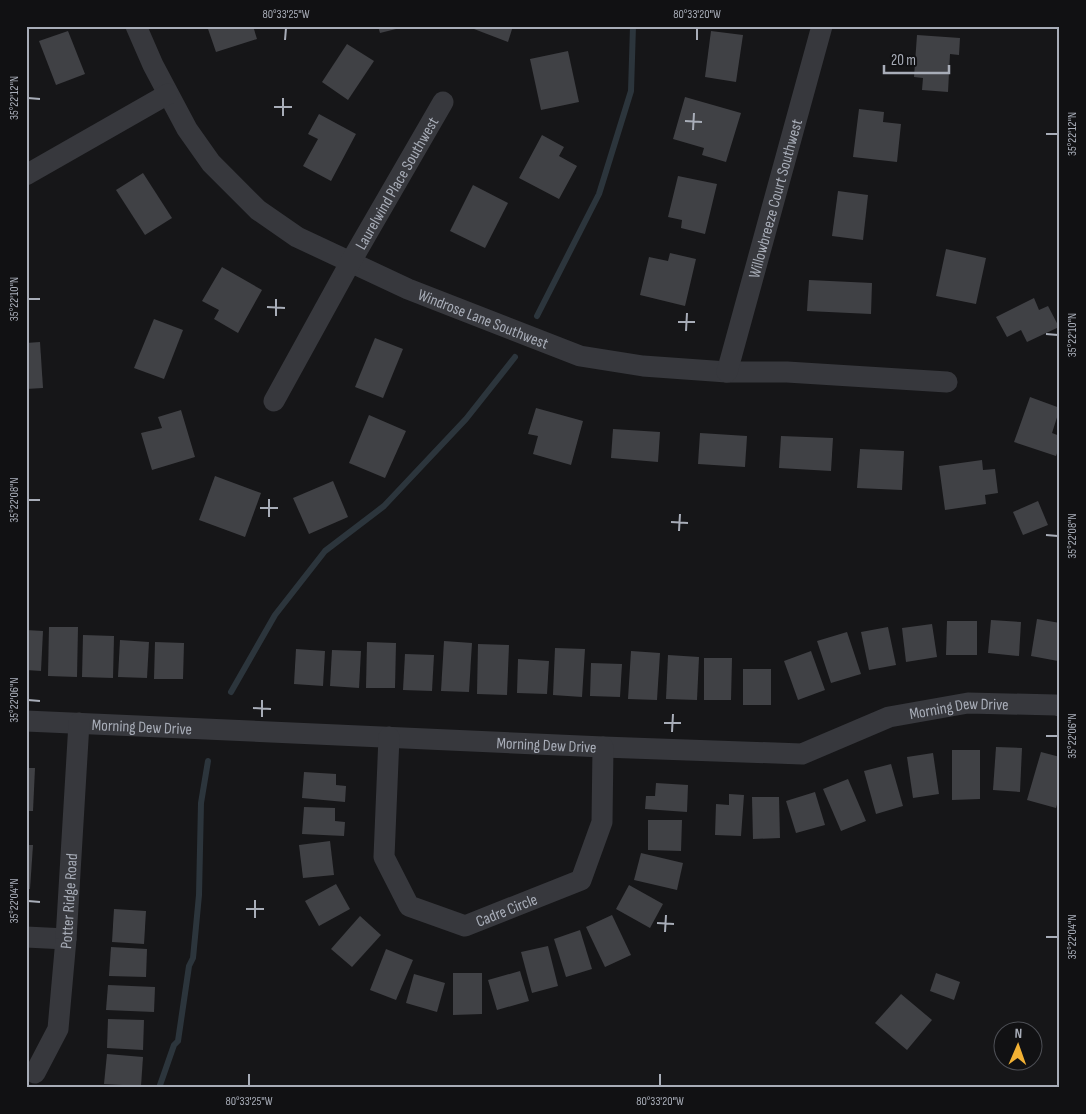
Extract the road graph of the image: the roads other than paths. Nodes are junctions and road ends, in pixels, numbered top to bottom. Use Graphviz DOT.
graph roads {
  1 [pos="136,26"];
  2 [pos="822,26"];
  3 [pos="168,94"];
  4 [pos="443,102"];
  5 [pos="26,175"];
  6 [pos="350,263"];
  7 [pos="728,372"];
  8 [pos="947,382"];
  9 [pos="274,401"];
  10 [pos="1060,706"];
  11 [pos="26,721"];
  12 [pos="78,723"];
  13 [pos="389,737"];
  14 [pos="603,747"];
  15 [pos="26,937"];
  16 [pos="66,939"];
  17 [pos="35,1072"];
  1 -- 3 [label="street, Windrose Lane Southwest"];
  2 -- 7 [label="street, Willowbreeze Court Southwest"];
  3 -- 5 [label="street"];
  3 -- 6 [label="street, Windrose Lane Southwest"];
  4 -- 6 [label="street, Laurelwind Place Southwest"];
  6 -- 7 [label="street, Windrose Lane Southwest"];
  6 -- 9 [label="street, Laurelwind Place Southwest"];
  7 -- 8 [label="street, Windrose Lane Southwest"];
  10 -- 14 [label="street, Morning Dew Drive"];
  11 -- 12 [label="street, Morning Dew Drive"];
  12 -- 13 [label="street, Morning Dew Drive"];
  12 -- 16 [label="street, Potter Ridge Road"];
  13 -- 14 [label="street, Morning Dew Drive"];
  13 -- 14 [label="street, Cadre Circle"];
  15 -- 16 [label="street"];
  16 -- 17 [label="street, Potter Ridge Road"];
}
